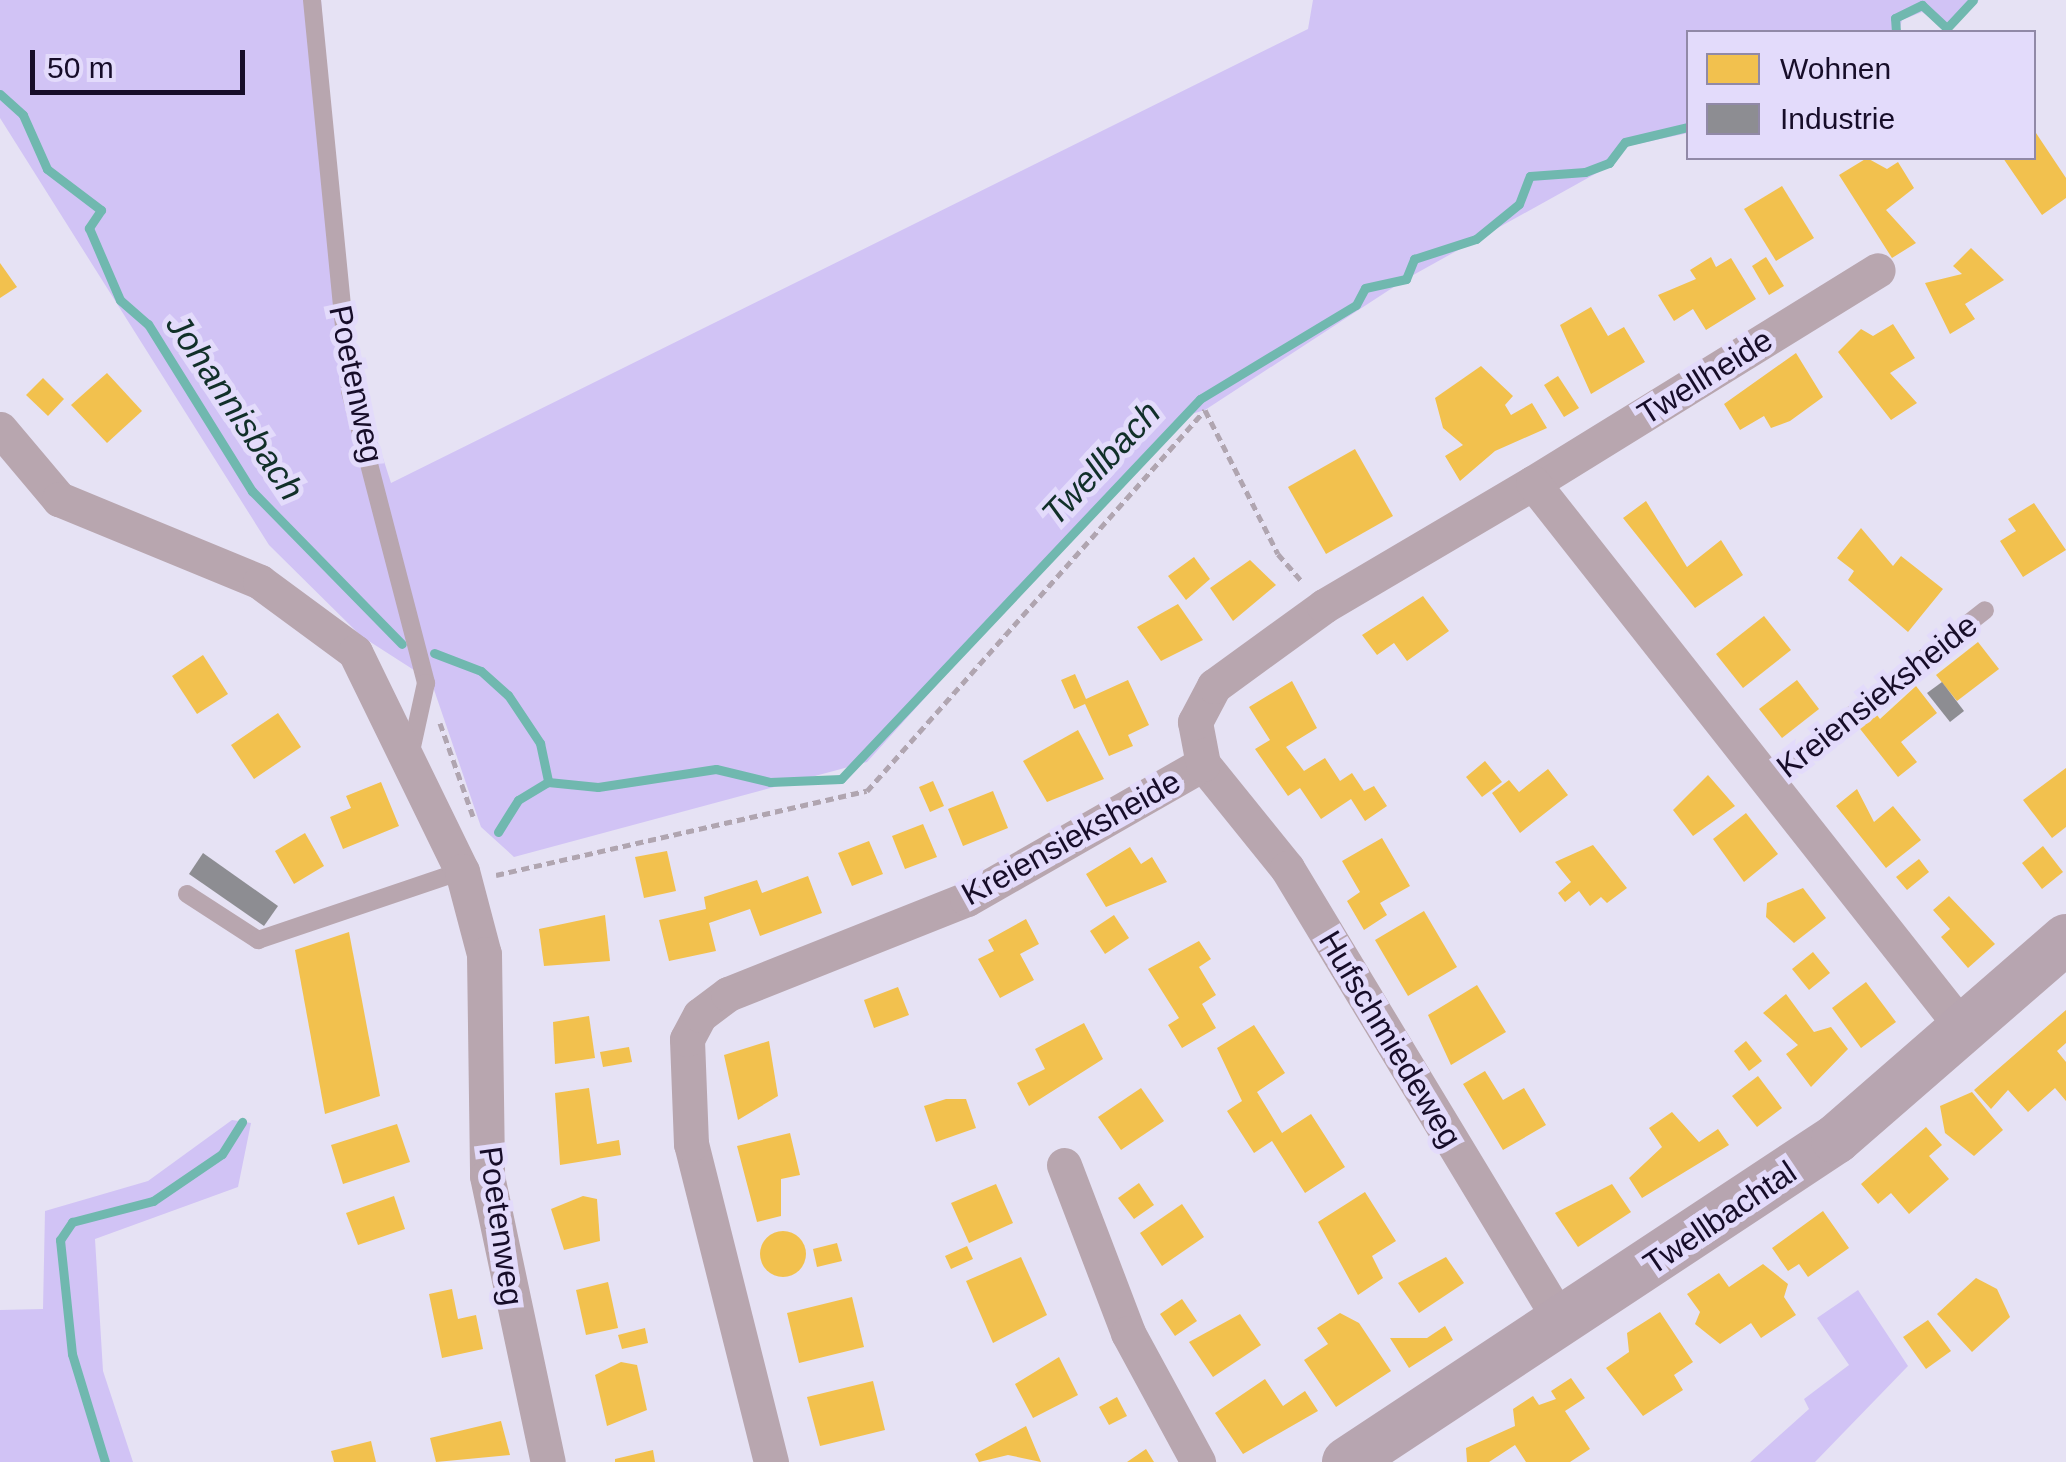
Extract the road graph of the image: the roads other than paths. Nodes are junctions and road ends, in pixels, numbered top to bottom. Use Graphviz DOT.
graph roads {
  1 [pos="312,0"];
  2 [pos="1878,270"];
  3 [pos="0,430"];
  4 [pos="1533,484"];
  5 [pos="1985,610"];
  6 [pos="408,762"];
  7 [pos="1203,764"];
  8 [pos="1768,782"];
  9 [pos="462,871"];
  10 [pos="187,894"];
  11 [pos="2066,939"];
  12 [pos="1965,1032"];
  13 [pos="1064,1165"];
  14 [pos="1563,1324"];
  15 [pos="548,1462"];
  16 [pos="771,1462"];
  17 [pos="1198,1462"];
  18 [pos="1347,1462"];
  1 -- 6 [label="lane, Poetenweg"];
  2 -- 4 [label="street, Twellheide"];
  3 -- 6 [label="street, Poetenweg"];
  4 -- 7 [label="street, Kreiensieksheide"];
  4 -- 8 [label="street, Kreiensieksheide"];
  5 -- 8 [label="lane, Kreiensieksheide"];
  6 -- 9 [label="street, Poetenweg"];
  7 -- 14 [label="street, Hufschmiedeweg"];
  7 -- 16 [label="street, Kreiensieksheide"];
  8 -- 12 [label="street, Kreiensieksheide"];
  9 -- 10 [label="lane"];
  9 -- 15 [label="street, Poetenweg"];
  11 -- 12 [label="street, Twellbachtal"];
  12 -- 14 [label="street, Twellbachtal"];
  13 -- 17 [label="street"];
  14 -- 18 [label="street, Twellbachtal"];
}
